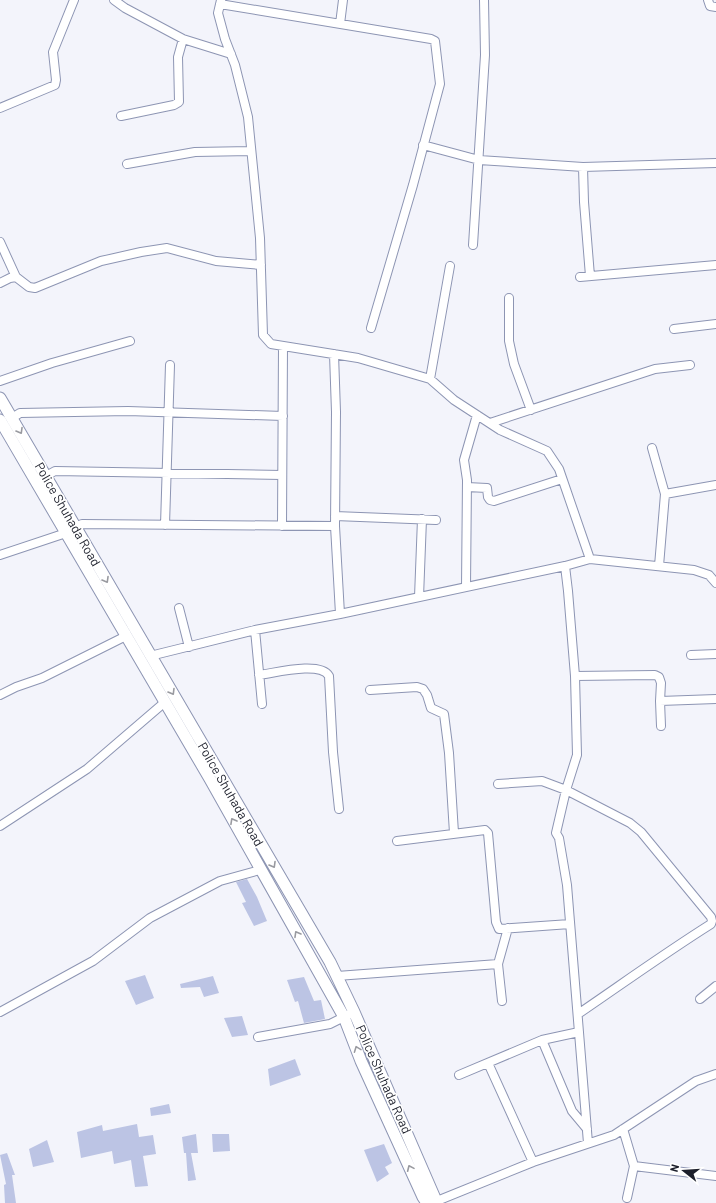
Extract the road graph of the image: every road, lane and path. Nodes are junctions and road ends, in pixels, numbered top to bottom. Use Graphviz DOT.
graph roads {
  1 [pos="74,0"];
  2 [pos="114,0"];
  3 [pos="343,0"];
  4 [pos="484,0"];
  5 [pos="708,0"];
  6 [pos="220,2"];
  7 [pos="716,7"];
  8 [pos="340,24"];
  9 [pos="183,39"];
  10 [pos="231,54"];
  11 [pos="0,108"];
  12 [pos="121,116"];
  13 [pos="423,145"];
  14 [pos="252,150"];
  15 [pos="479,160"];
  16 [pos="716,163"];
  17 [pos="127,164"];
  18 [pos="583,167"];
  19 [pos="0,242"];
  20 [pos="473,245"];
  21 [pos="261,265"];
  22 [pos="716,265"];
  23 [pos="450,266"];
  24 [pos="590,276"];
  25 [pos="16,277"];
  26 [pos="580,277"];
  27 [pos="0,283"];
  28 [pos="509,298"];
  29 [pos="716,324"];
  30 [pos="371,328"];
  31 [pos="674,329"];
  32 [pos="130,341"];
  33 [pos="283,346"];
  34 [pos="334,354"];
  35 [pos="170,365"];
  36 [pos="690,365"];
  37 [pos="430,379"];
  38 [pos="0,381"];
  39 [pos="0,398"];
  40 [pos="531,410"];
  41 [pos="169,413"];
  42 [pos="477,415"];
  43 [pos="283,416"];
  44 [pos="12,418"];
  45 [pos="0,420"];
  46 [pos="490,423"];
  47 [pos="652,448"];
  48 [pos="166,472"];
  49 [pos="282,475"];
  50 [pos="46,476"];
  51 [pos="562,478"];
  52 [pos="716,485"];
  53 [pos="467,487"];
  54 [pos="665,494"];
  55 [pos="335,516"];
  56 [pos="422,519"];
  57 [pos="436,520"];
  58 [pos="165,525"];
  59 [pos="282,526"];
  60 [pos="335,526"];
  61 [pos="71,530"];
  62 [pos="79,545"];
  63 [pos="0,555"];
  64 [pos="590,559"];
  65 [pos="565,566"];
  66 [pos="659,566"];
  67 [pos="716,583"];
  68 [pos="466,587"];
  69 [pos="419,597"];
  70 [pos="179,608"];
  71 [pos="340,614"];
  72 [pos="254,630"];
  73 [pos="126,636"];
  74 [pos="190,646"];
  75 [pos="716,654"];
  76 [pos="691,655"];
  77 [pos="150,656"];
  78 [pos="259,675"];
  79 [pos="575,676"];
  80 [pos="370,690"];
  81 [pos="0,695"];
  82 [pos="716,699"];
  83 [pos="660,701"];
  84 [pos="165,702"];
  85 [pos="262,704"];
  86 [pos="661,726"];
  87 [pos="219,772"];
  88 [pos="210,779"];
  89 [pos="498,784"];
  90 [pos="566,790"];
  91 [pos="339,809"];
  92 [pos="0,826"];
  93 [pos="454,833"];
  94 [pos="397,840"];
  95 [pos="260,870"];
  96 [pos="570,924"];
  97 [pos="508,928"];
  98 [pos="498,964"];
  99 [pos="337,976"];
  100 [pos="714,989"];
  101 [pos="700,999"];
  102 [pos="502,1001"];
  103 [pos="0,1012"];
  104 [pos="349,1014"];
  105 [pos="578,1014"];
  106 [pos="579,1032"];
  107 [pos="258,1037"];
  108 [pos="542,1040"];
  109 [pos="488,1063"];
  110 [pos="716,1074"];
  111 [pos="459,1075"];
  112 [pos="587,1129"];
  113 [pos="623,1129"];
  114 [pos="588,1144"];
  115 [pos="533,1162"];
  116 [pos="634,1166"];
  117 [pos="716,1176"];
  118 [pos="627,1198"];
  119 [pos="432,1203"];
  1 -- 11 [label="street"];
  2 -- 9 [label="street"];
  3 -- 8 [label="street"];
  4 -- 15 [label="street"];
  5 -- 7 [label="street"];
  6 -- 8 [label="street"];
  6 -- 10 [label="street"];
  8 -- 13 [label="street"];
  9 -- 10 [label="street"];
  9 -- 12 [label="street"];
  10 -- 14 [label="street"];
  13 -- 15 [label="street"];
  13 -- 30 [label="street"];
  14 -- 17 [label="street"];
  14 -- 21 [label="street"];
  15 -- 18 [label="street"];
  15 -- 20 [label="street"];
  16 -- 18 [label="street"];
  18 -- 24 [label="street"];
  19 -- 25 [label="street"];
  21 -- 25 [label="street"];
  21 -- 33 [label="street"];
  22 -- 24 [label="street"];
  23 -- 37 [label="street"];
  24 -- 26 [label="street"];
  25 -- 27 [label="street"];
  28 -- 40 [label="street"];
  29 -- 31 [label="street"];
  32 -- 38 [label="street"];
  33 -- 34 [label="street"];
  33 -- 43 [label="street"];
  34 -- 37 [label="street"];
  34 -- 55 [label="street"];
  35 -- 41 [label="street"];
  36 -- 40 [label="street"];
  37 -- 42 [label="street"];
  39 -- 44 [label="main road, Police Shuhada Road"];
  40 -- 46 [label="street"];
  41 -- 43 [label="street"];
  41 -- 44 [label="street"];
  41 -- 48 [label="street"];
  42 -- 46 [label="street"];
  42 -- 53 [label="street"];
  43 -- 49 [label="street"];
  44 -- 50 [label="main road, Police Shuhada Road, one-way"];
  45 -- 61 [label="main road, Police Shuhada Road"];
  46 -- 51 [label="street"];
  47 -- 54 [label="street"];
  48 -- 49 [label="street"];
  48 -- 50 [label="street"];
  48 -- 58 [label="street"];
  49 -- 59 [label="street"];
  50 -- 61 [label="main road, Police Shuhada Road"];
  51 -- 53 [label="street"];
  51 -- 64 [label="street"];
  52 -- 54 [label="street"];
  53 -- 68 [label="street"];
  54 -- 66 [label="street"];
  55 -- 56 [label="street"];
  55 -- 60 [label="street"];
  56 -- 57 [label="street"];
  56 -- 69 [label="street"];
  58 -- 59 [label="street"];
  58 -- 61 [label="street"];
  59 -- 60 [label="street"];
  60 -- 71 [label="street"];
  61 -- 62 [label="main road, Police Shuhada Road"];
  61 -- 63 [label="street"];
  62 -- 73 [label="main road, Police Shuhada Road"];
  62 -- 77 [label="main road, Police Shuhada Road, one-way"];
  64 -- 65 [label="street"];
  64 -- 66 [label="street"];
  65 -- 68 [label="street"];
  65 -- 79 [label="street"];
  66 -- 67 [label="street"];
  68 -- 69 [label="street"];
  69 -- 71 [label="street"];
  70 -- 74 [label="street"];
  71 -- 72 [label="street"];
  72 -- 74 [label="street"];
  72 -- 78 [label="street"];
  73 -- 81 [label="street"];
  73 -- 84 [label="main road, Police Shuhada Road"];
  74 -- 77 [label="street"];
  75 -- 76 [label="street"];
  77 -- 87 [label="main road, Police Shuhada Road, one-way"];
  78 -- 85 [label="street"];
  78 -- 91 [label="street"];
  79 -- 83 [label="street"];
  79 -- 90 [label="street"];
  80 -- 93 [label="street"];
  82 -- 83 [label="street"];
  83 -- 86 [label="street"];
  84 -- 88 [label="main road, Police Shuhada Road"];
  84 -- 92 [label="street"];
  87 -- 88 [label="main road"];
  87 -- 99 [label="main road, Police Shuhada Road, one-way"];
  95 -- 88 [label="main road, Police Shuhada Road, one-way"];
  89 -- 90 [label="street"];
  90 -- 96 [label="street"];
  90 -- 105 [label="street"];
  93 -- 94 [label="street"];
  93 -- 97 [label="street"];
  95 -- 103 [label="street"];
  104 -- 95 [label="main road, Police Shuhada Road, one-way"];
  96 -- 97 [label="street"];
  96 -- 105 [label="street"];
  97 -- 98 [label="street"];
  98 -- 99 [label="street"];
  98 -- 102 [label="street"];
  99 -- 104 [label="main road, Police Shuhada Road"];
  100 -- 101 [label="street"];
  104 -- 107 [label="street"];
  104 -- 119 [label="main road, Police Shuhada Road"];
  105 -- 106 [label="street"];
  106 -- 108 [label="street"];
  106 -- 112 [label="street"];
  108 -- 109 [label="street"];
  108 -- 112 [label="street"];
  109 -- 111 [label="street"];
  109 -- 115 [label="street"];
  110 -- 113 [label="street"];
  112 -- 114 [label="street"];
  113 -- 114 [label="street"];
  113 -- 116 [label="street"];
  114 -- 115 [label="street"];
  115 -- 119 [label="street"];
  116 -- 117 [label="street"];
  116 -- 118 [label="street"];
}
